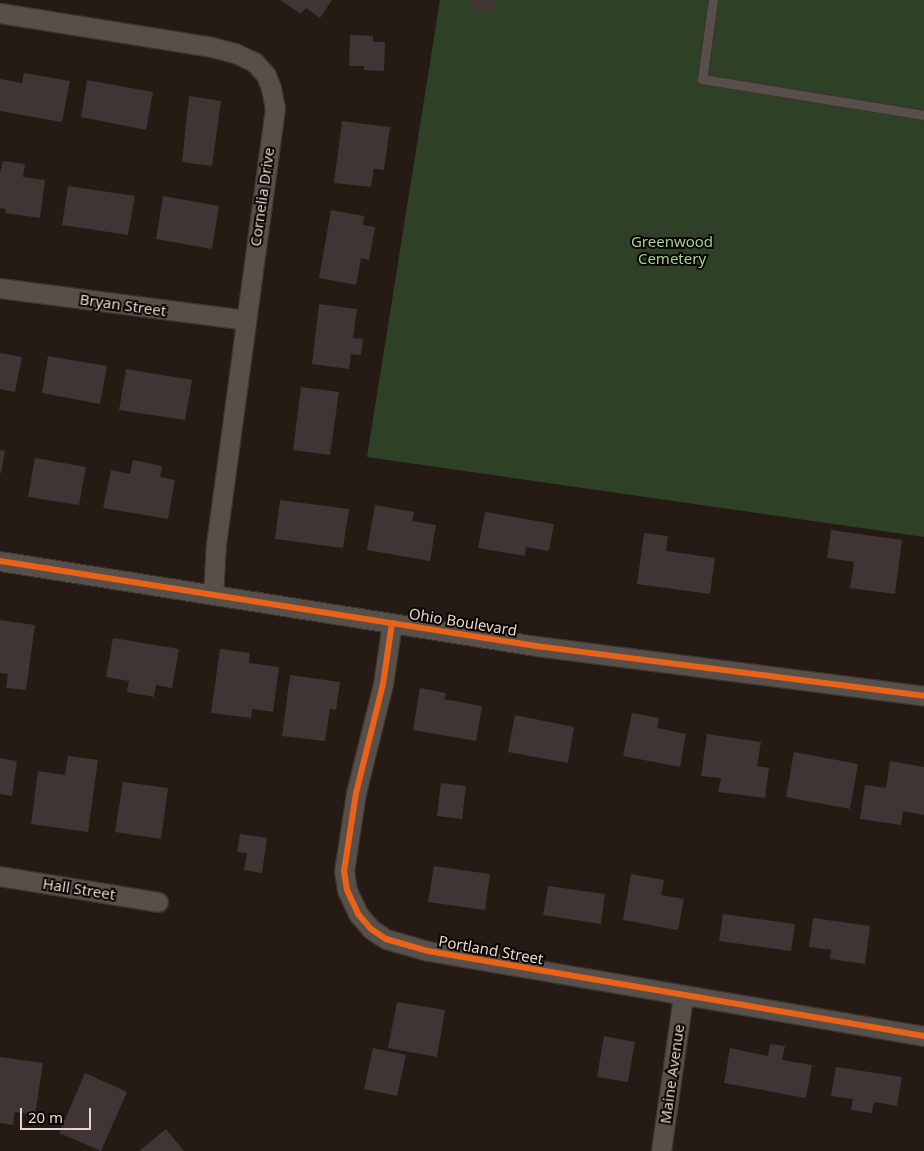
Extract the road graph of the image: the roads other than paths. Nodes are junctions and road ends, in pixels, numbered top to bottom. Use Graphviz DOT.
graph roads {
  1 [pos="713,0"];
  2 [pos="0,13"];
  3 [pos="924,114"];
  4 [pos="0,288"];
  5 [pos="246,320"];
  6 [pos="0,561"];
  7 [pos="212,594"];
  8 [pos="392,623"];
  9 [pos="924,696"];
  10 [pos="0,876"];
  11 [pos="158,902"];
  12 [pos="683,996"];
  13 [pos="924,1036"];
  14 [pos="661,1151"];
  1 -- 3 [label="lane"];
  2 -- 5 [label="street, Cornelia Drive"];
  4 -- 5 [label="street, Bryan Street"];
  5 -- 7 [label="street, Cornelia Drive"];
  6 -- 7 [label="street, Ohio Boulevard"];
  7 -- 8 [label="street, Ohio Boulevard"];
  8 -- 9 [label="street, Ohio Boulevard"];
  8 -- 12 [label="street, Portland Street"];
  10 -- 11 [label="street, Hall Street"];
  12 -- 13 [label="street, Portland Street"];
  12 -- 14 [label="street, Maine Avenue"];
}
